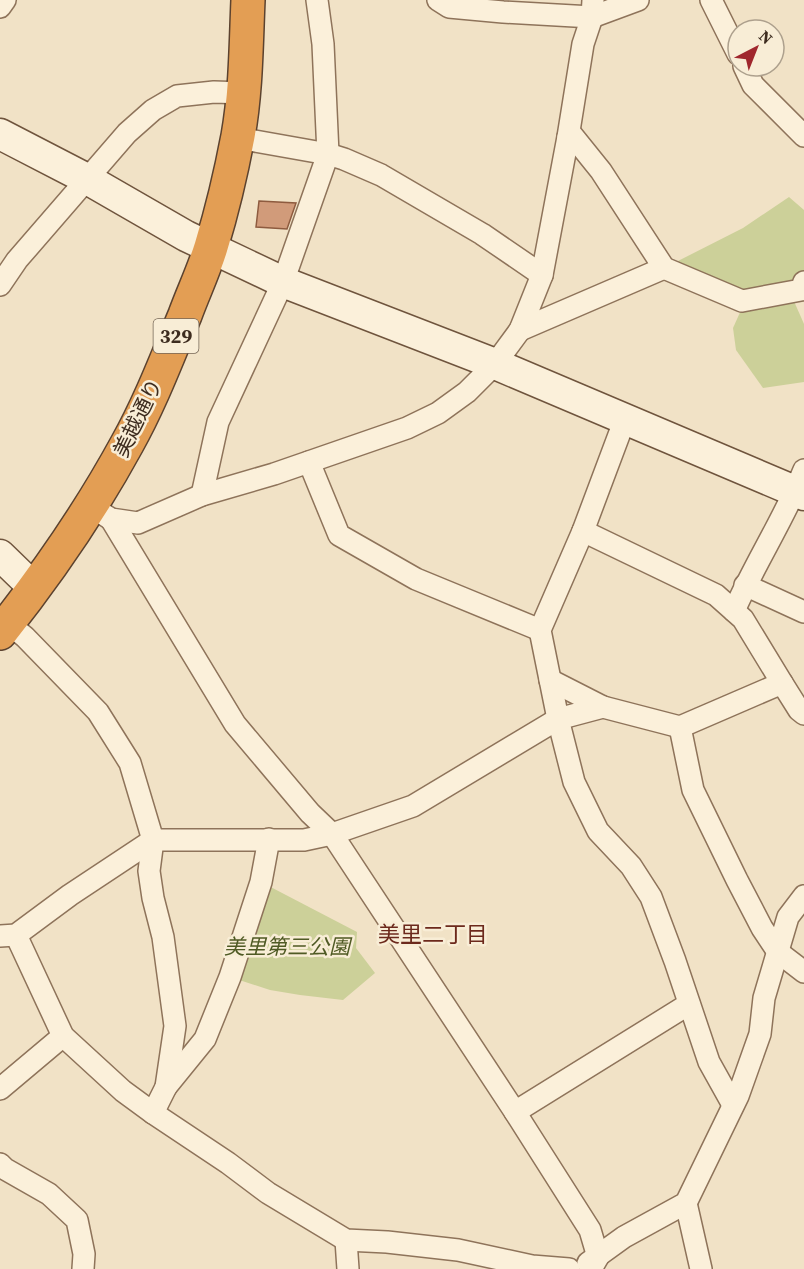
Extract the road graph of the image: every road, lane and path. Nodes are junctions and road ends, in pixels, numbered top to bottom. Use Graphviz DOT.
graph roads {
  1 [pos="5,0"];
  2 [pos="248,0"];
  3 [pos="317,0"];
  4 [pos="438,0"];
  5 [pos="638,0"];
  6 [pos="711,0"];
  7 [pos="0,7"];
  8 [pos="592,9"];
  9 [pos="726,30"];
  10 [pos="750,78"];
  11 [pos="244,93"];
  12 [pos="0,134"];
  13 [pos="804,136"];
  14 [pos="568,137"];
  15 [pos="238,138"];
  16 [pos="328,154"];
  17 [pos="87,179"];
  18 [pos="210,249"];
  19 [pos="664,268"];
  20 [pos="542,275"];
  21 [pos="283,282"];
  22 [pos="0,285"];
  23 [pos="803,290"];
  24 [pos="520,330"];
  25 [pos="495,364"];
  26 [pos="625,419"];
  27 [pos="309,462"];
  28 [pos="801,486"];
  29 [pos="202,495"];
  30 [pos="101,512"];
  31 [pos="583,531"];
  32 [pos="0,555"];
  33 [pos="745,585"];
  34 [pos="34,588"];
  35 [pos="734,611"];
  36 [pos="804,612"];
  37 [pos="4,628"];
  38 [pos="540,630"];
  39 [pos="550,680"];
  40 [pos="782,683"];
  41 [pos="603,707"];
  42 [pos="804,714"];
  43 [pos="558,719"];
  44 [pos="680,726"];
  45 [pos="332,834"];
  46 [pos="269,839"];
  47 [pos="153,840"];
  48 [pos="804,896"];
  49 [pos="8,935"];
  50 [pos="777,952"];
  51 [pos="804,972"];
  52 [pos="690,1004"];
  53 [pos="63,1036"];
  54 [pos="166,1087"];
  55 [pos="0,1089"];
  56 [pos="733,1105"];
  57 [pos="515,1112"];
  58 [pos="153,1113"];
  59 [pos="0,1164"];
  60 [pos="686,1203"];
  61 [pos="346,1240"];
  62 [pos="594,1263"];
  63 [pos="83,1269"];
  64 [pos="348,1269"];
  65 [pos="569,1269"];
  66 [pos="578,1269"];
  67 [pos="702,1269"];
  1 -- 7 [label="street"];
  2 -- 11 [label="highway, 美越通り / 329"];
  3 -- 16 [label="street"];
  4 -- 8 [label="street"];
  5 -- 8 [label="street"];
  6 -- 9 [label="street"];
  8 -- 14 [label="street"];
  10 -- 13 [label="street"];
  11 -- 15 [label="highway, 美越通り / 329"];
  11 -- 17 [label="street"];
  12 -- 17 [label="street"];
  14 -- 19 [label="street"];
  14 -- 20 [label="street"];
  15 -- 16 [label="street"];
  15 -- 18 [label="highway, 美越通り / 329"];
  16 -- 20 [label="street"];
  16 -- 21 [label="street"];
  17 -- 18 [label="street"];
  17 -- 22 [label="street"];
  18 -- 21 [label="street"];
  18 -- 30 [label="highway, 美越通り / 329"];
  19 -- 23 [label="street"];
  19 -- 24 [label="street"];
  20 -- 24 [label="street"];
  21 -- 25 [label="street"];
  21 -- 29 [label="street"];
  24 -- 25 [label="street"];
  25 -- 26 [label="street"];
  25 -- 27 [label="street"];
  26 -- 28 [label="street"];
  26 -- 31 [label="street"];
  27 -- 29 [label="street"];
  27 -- 38 [label="street"];
  28 -- 33 [label="street"];
  29 -- 30 [label="street"];
  30 -- 34 [label="highway, 美越通り / 329"];
  30 -- 45 [label="street"];
  31 -- 35 [label="street"];
  31 -- 38 [label="street"];
  32 -- 34 [label="street"];
  33 -- 35 [label="street"];
  33 -- 36 [label="street"];
  34 -- 37 [label="highway, 美越通り / 329"];
  35 -- 40 [label="street"];
  37 -- 47 [label="street"];
  38 -- 39 [label="street"];
  39 -- 41 [label="street"];
  39 -- 43 [label="street"];
  40 -- 42 [label="street"];
  40 -- 44 [label="street"];
  41 -- 43 [label="street"];
  41 -- 44 [label="street"];
  43 -- 45 [label="street"];
  43 -- 52 [label="street"];
  44 -- 50 [label="street"];
  45 -- 46 [label="street"];
  45 -- 57 [label="street"];
  46 -- 47 [label="street"];
  46 -- 54 [label="street"];
  47 -- 49 [label="street"];
  47 -- 54 [label="street"];
  48 -- 50 [label="street"];
  49 -- 53 [label="street"];
  50 -- 51 [label="street"];
  50 -- 56 [label="street"];
  52 -- 56 [label="street"];
  52 -- 57 [label="street"];
  53 -- 55 [label="street"];
  53 -- 58 [label="street"];
  54 -- 58 [label="street"];
  56 -- 60 [label="street"];
  57 -- 62 [label="street"];
  58 -- 61 [label="street"];
  59 -- 63 [label="street"];
  60 -- 62 [label="street"];
  60 -- 67 [label="street"];
  61 -- 64 [label="street"];
  61 -- 65 [label="street"];
  62 -- 66 [label="street"];
}
